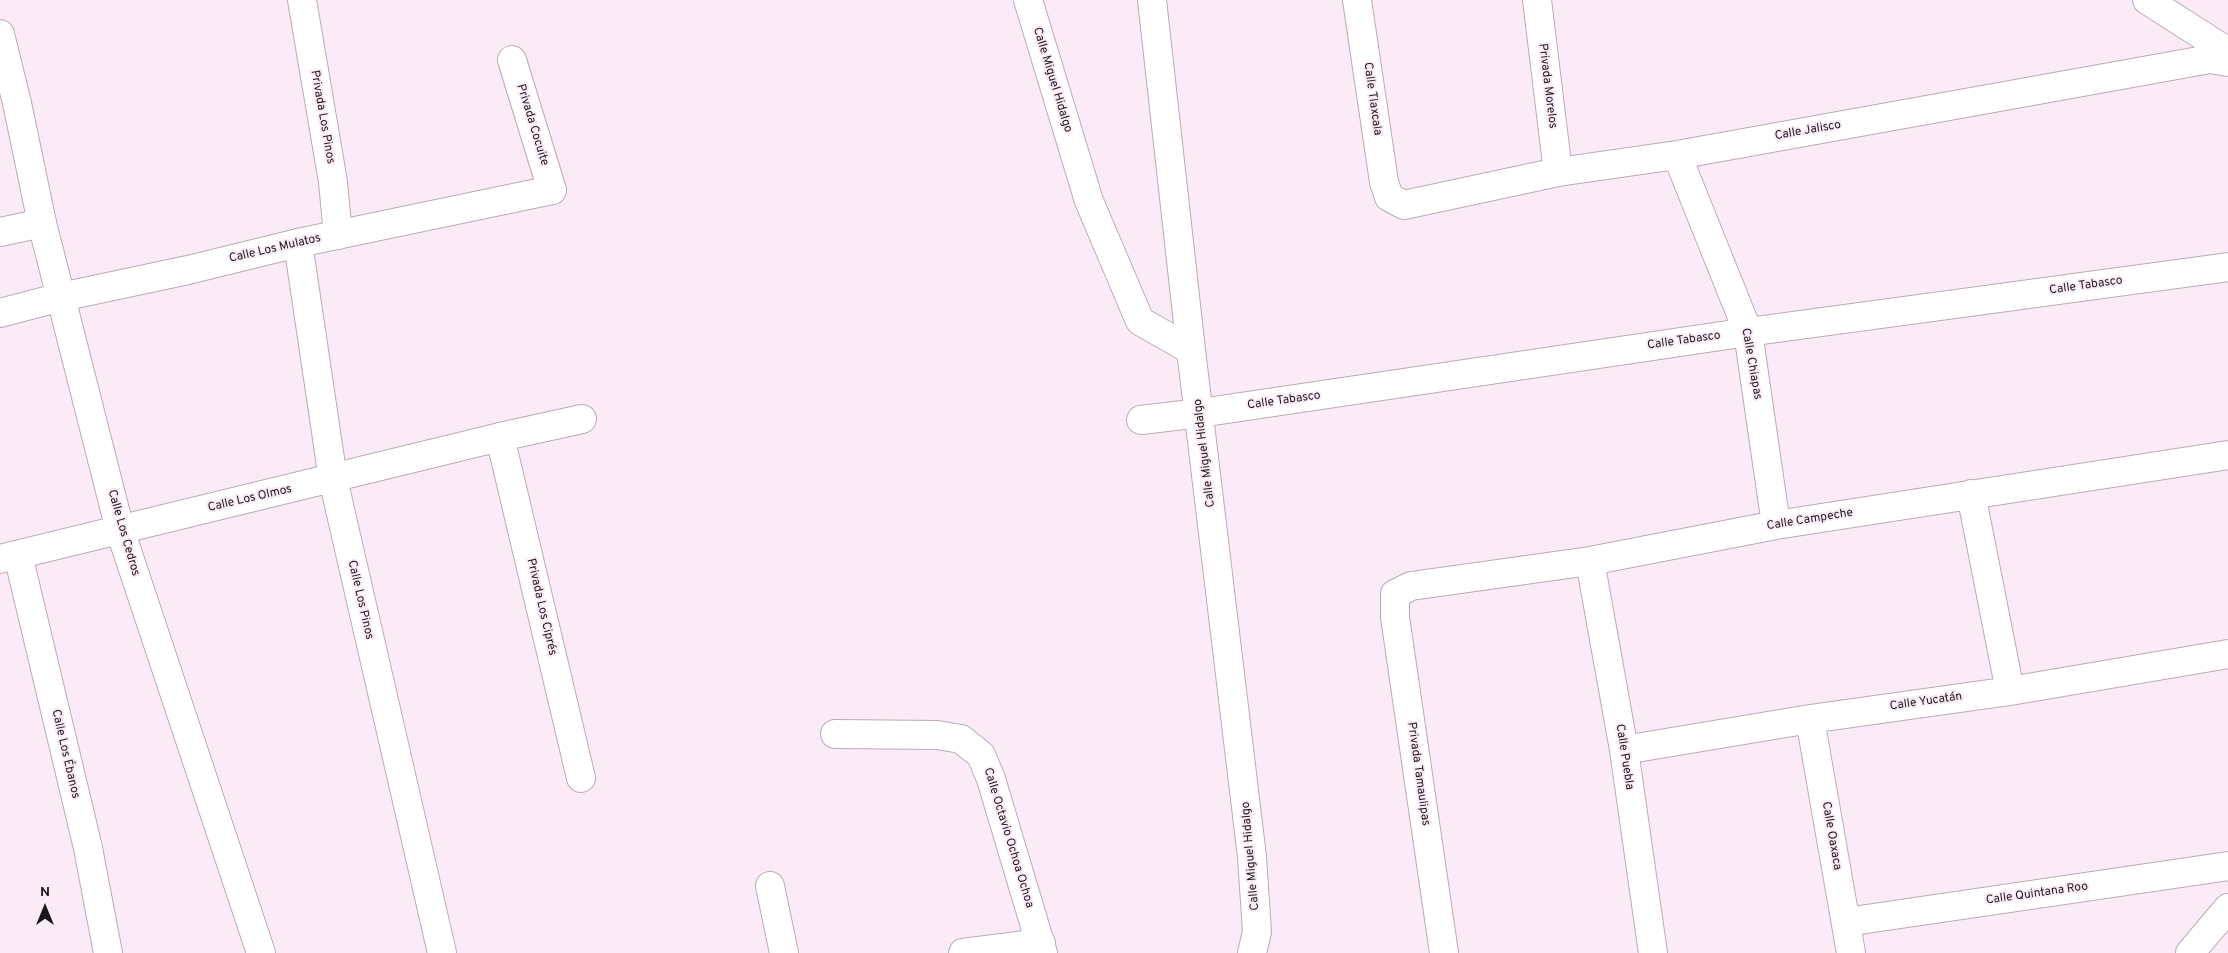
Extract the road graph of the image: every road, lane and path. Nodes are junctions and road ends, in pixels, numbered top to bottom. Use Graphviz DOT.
graph roads {
  1 [pos="302,0"];
  2 [pos="1028,0"];
  3 [pos="1152,0"];
  4 [pos="1357,0"];
  5 [pos="1536,0"];
  6 [pos="2147,0"];
  7 [pos="0,34"];
  8 [pos="2228,52"];
  9 [pos="512,60"];
  10 [pos="2228,62"];
  11 [pos="1677,155"];
  12 [pos="1558,172"];
  13 [pos="552,190"];
  14 [pos="1389,197"];
  15 [pos="42,223"];
  16 [pos="0,232"];
  17 [pos="338,235"];
  18 [pos="298,243"];
  19 [pos="2228,267"];
  20 [pos="61,297"];
  21 [pos="0,313"];
  22 [pos="1748,332"];
  23 [pos="1191,350"];
  24 [pos="1200,413"];
  25 [pos="582,419"];
  26 [pos="1141,420"];
  27 [pos="500,437"];
  28 [pos="2228,455"];
  29 [pos="333,479"];
  30 [pos="1971,494"];
  31 [pos="1776,525"];
  32 [pos="120,530"];
  33 [pos="9,557"];
  34 [pos="1590,561"];
  35 [pos="1395,594"];
  36 [pos="2228,654"];
  37 [pos="2010,691"];
  38 [pos="1810,719"];
  39 [pos="835,734"];
  40 [pos="1624,750"];
  41 [pos="581,778"];
  42 [pos="2228,866"];
  43 [pos="770,886"];
  44 [pos="2228,908"];
  45 [pos="1846,922"];
  46 [pos="1042,948"];
  47 [pos="108,953"];
  48 [pos="261,953"];
  49 [pos="442,953"];
  50 [pos="784,953"];
  51 [pos="963,953"];
  52 [pos="1252,953"];
  53 [pos="1444,953"];
  54 [pos="1653,953"];
  55 [pos="1851,953"];
  56 [pos="2190,953"];
  1 -- 17 [label="street, Privada Los Pinos"];
  2 -- 23 [label="street, Calle Miguel Hidalgo"];
  3 -- 23 [label="street"];
  4 -- 14 [label="street, Calle Tlaxcala"];
  5 -- 12 [label="street, Privada Morelos"];
  6 -- 8 [label="street"];
  7 -- 15 [label="street, Calle Los Cedros"];
  9 -- 13 [label="street, Privada Cocuite"];
  10 -- 11 [label="street, Calle Jalisco"];
  11 -- 12 [label="street, Calle Jalisco"];
  11 -- 22 [label="street, Calle Chiapas"];
  12 -- 14 [label="street, Calle Jalisco"];
  13 -- 17 [label="street, Calle Los Mulatos"];
  15 -- 16 [label="street"];
  15 -- 20 [label="street, Calle Los Cedros"];
  17 -- 18 [label="street, Calle Los Mulatos"];
  18 -- 20 [label="street, Calle Los Mulatos"];
  18 -- 29 [label="street, Calle Los Pinos"];
  19 -- 22 [label="street, Calle Tabasco"];
  20 -- 21 [label="street, Calle Los Mulatos"];
  20 -- 32 [label="street, Calle Los Cedros"];
  22 -- 24 [label="street, Calle Tabasco"];
  22 -- 31 [label="street, Calle Chiapas"];
  23 -- 24 [label="street, Calle Miguel Hidalgo"];
  24 -- 26 [label="street, Calle Tabasco"];
  24 -- 52 [label="street, Calle Miguel Hidalgo"];
  25 -- 27 [label="street, Calle Los Olmos"];
  27 -- 29 [label="street, Calle Los Olmos"];
  27 -- 41 [label="street, Privada Los Ciprés"];
  28 -- 30 [label="street, Calle Campeche"];
  29 -- 32 [label="street, Calle Los Olmos"];
  29 -- 49 [label="street, Calle Los Pinos"];
  30 -- 31 [label="street, Calle Campeche"];
  30 -- 37 [label="street"];
  31 -- 34 [label="street, Calle Campeche"];
  32 -- 33 [label="street, Calle Los Olmos"];
  32 -- 48 [label="street, Calle Los Cedros"];
  33 -- 47 [label="street, Calle Los Ébanos"];
  34 -- 35 [label="street, Calle Campeche"];
  34 -- 40 [label="street, Calle Puebla"];
  35 -- 53 [label="street, Privada Tamaulipas"];
  36 -- 37 [label="street, Calle Yucatán"];
  37 -- 38 [label="street, Calle Yucatán"];
  38 -- 40 [label="street, Calle Yucatán"];
  38 -- 45 [label="street, Calle Oaxaca"];
  39 -- 46 [label="street, Calle Octavio Ochoa Ochoa"];
  40 -- 54 [label="street, Calle Puebla"];
  42 -- 45 [label="street, Calle Quintana Roo"];
  43 -- 50 [label="street"];
  44 -- 56 [label="street"];
  45 -- 55 [label="street, Calle Oaxaca"];
  46 -- 51 [label="street"];
}
